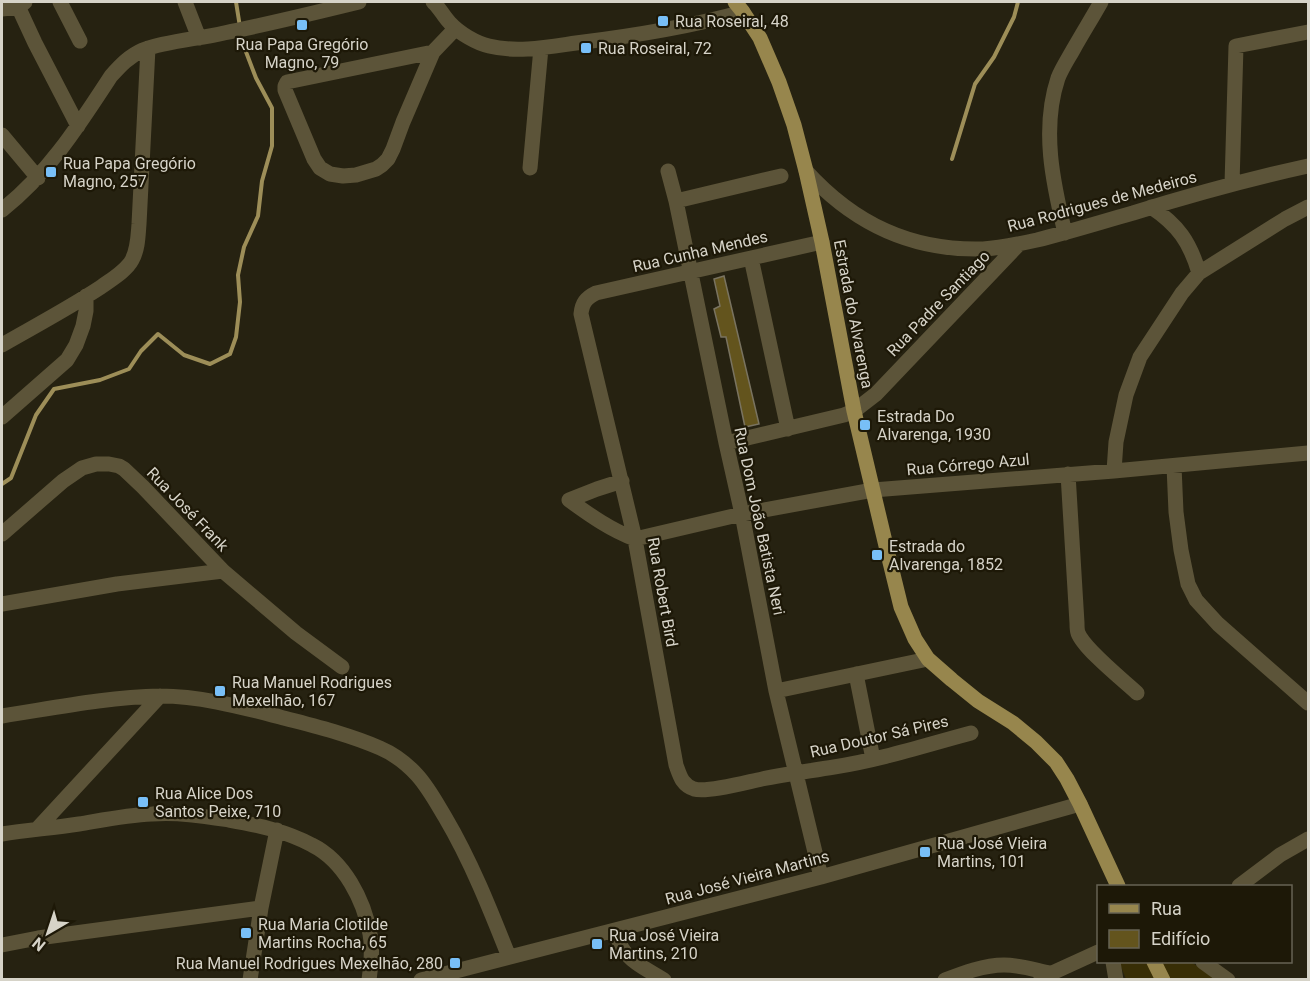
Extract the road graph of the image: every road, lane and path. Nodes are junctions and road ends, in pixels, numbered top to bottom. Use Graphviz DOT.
graph roads {
  1 [pos="60,2"];
  2 [pos="185,2"];
  3 [pos="359,2"];
  4 [pos="433,2"];
  5 [pos="1101,2"];
  6 [pos="20,3"];
  7 [pos="739,7"];
  8 [pos="2,9"];
  9 [pos="455,28"];
  10 [pos="1308,32"];
  11 [pos="199,38"];
  12 [pos="80,41"];
  13 [pos="148,48"];
  14 [pos="541,48"];
  15 [pos="433,52"];
  16 [pos="78,126"];
  17 [pos="2,135"];
  18 [pos="1308,166"];
  19 [pos="530,168"];
  20 [pos="669,171"];
  21 [pos="806,171"];
  22 [pos="781,176"];
  23 [pos="38,178"];
  24 [pos="1232,184"];
  25 [pos="676,201"];
  26 [pos="813,202"];
  27 [pos="840,204"];
  28 [pos="1151,207"];
  29 [pos="1308,207"];
  30 [pos="2,210"];
  31 [pos="1065,233"];
  32 [pos="822,242"];
  33 [pos="1019,244"];
  34 [pos="751,258"];
  35 [pos="691,272"];
  36 [pos="1199,273"];
  37 [pos="86,297"];
  38 [pos="587,299"];
  39 [pos="2,345"];
  40 [pos="854,411"];
  41 [pos="2,417"];
  42 [pos="788,429"];
  43 [pos="726,443"];
  44 [pos="1308,453"];
  45 [pos="1174,465"];
  46 [pos="1114,471"];
  47 [pos="1068,474"];
  48 [pos="622,481"];
  49 [pos="873,490"];
  50 [pos="742,514"];
  51 [pos="2,534"];
  52 [pos="636,539"];
  53 [pos="223,572"];
  54 [pos="2,604"];
  55 [pos="928,659"];
  56 [pos="342,667"];
  57 [pos="856,674"];
  58 [pos="776,691"];
  59 [pos="1137,693"];
  60 [pos="160,696"];
  61 [pos="1308,703"];
  62 [pos="2,716"];
  63 [pos="971,734"];
  64 [pos="873,759"];
  65 [pos="795,772"];
  66 [pos="1080,804"];
  67 [pos="37,829"];
  68 [pos="277,830"];
  69 [pos="2,834"];
  70 [pos="1308,839"];
  71 [pos="820,877"];
  72 [pos="1118,885"];
  73 [pos="1240,885"];
  74 [pos="261,908"];
  75 [pos="615,930"];
  76 [pos="2,945"];
  77 [pos="1097,952"];
  78 [pos="509,957"];
  79 [pos="1113,963"];
  80 [pos="1154,963"];
  81 [pos="1204,963"];
  82 [pos="1045,976"];
  83 [pos="427,979"];
  84 [pos="250,980"];
  85 [pos="369,980"];
  86 [pos="664,980"];
  87 [pos="945,980"];
  88 [pos="1116,980"];
  89 [pos="1163,980"];
  90 [pos="1228,980"];
  1 -- 12 [label="street"];
  2 -- 11 [label="street"];
  3 -- 11 [label="street"];
  4 -- 9 [label="street"];
  5 -- 31 [label="street"];
  6 -- 8 [label="street"];
  6 -- 16 [label="street"];
  7 -- 14 [label="street"];
  7 -- 21 [label="main road, Estrada do Alvarenga"];
  9 -- 14 [label="street"];
  9 -- 15 [label="street"];
  10 -- 24 [label="street"];
  11 -- 13 [label="street"];
  13 -- 16 [label="street"];
  13 -- 37 [label="street"];
  14 -- 19 [label="street"];
  15 -- 15 [label="street"];
  16 -- 23 [label="street"];
  17 -- 23 [label="street"];
  18 -- 24 [label="street, Rua Rodrigues de Medeiros"];
  20 -- 25 [label="street, Rua Dom João Batista Neri"];
  21 -- 26 [label="main road, Estrada do Alvarenga"];
  21 -- 27 [label="street, Rua Rodrigues de Medeiros"];
  22 -- 25 [label="street"];
  23 -- 30 [label="street"];
  24 -- 28 [label="street, Rua Rodrigues de Medeiros"];
  25 -- 35 [label="street, Rua Dom João Batista Neri"];
  26 -- 27 [label="street, Rua Rodrigues de Medeiros"];
  26 -- 32 [label="main road, Estrada do Alvarenga"];
  27 -- 33 [label="street, Rua Rodrigues de Medeiros"];
  28 -- 31 [label="street, Rua Rodrigues de Medeiros"];
  28 -- 36 [label="street"];
  29 -- 36 [label="street"];
  31 -- 33 [label="street, Rua Rodrigues de Medeiros"];
  32 -- 34 [label="street, Rua Cunha Mendes"];
  32 -- 40 [label="main road, Estrada do Alvarenga"];
  33 -- 40 [label="street, Rua Padre Santiago"];
  34 -- 35 [label="street, Rua Cunha Mendes"];
  34 -- 42 [label="street"];
  35 -- 38 [label="street, Rua Cunha Mendes"];
  35 -- 43 [label="street, Rua Dom João Batista Neri"];
  36 -- 46 [label="street"];
  37 -- 39 [label="street"];
  37 -- 41 [label="street"];
  38 -- 48 [label="street, Rua Robert Bird"];
  40 -- 42 [label="street"];
  40 -- 49 [label="main road, Estrada do Alvarenga"];
  42 -- 43 [label="street"];
  43 -- 50 [label="street, Rua Dom João Batista Neri"];
  44 -- 45 [label="street, Rua Córrego Azul"];
  45 -- 46 [label="street, Rua Córrego Azul"];
  45 -- 61 [label="street"];
  46 -- 47 [label="street, Rua Córrego Azul"];
  47 -- 49 [label="street, Rua Córrego Azul"];
  47 -- 59 [label="street"];
  48 -- 52 [label="street, Rua Robert Bird"];
  48 -- 52 [label="street"];
  49 -- 50 [label="street, Rua Córrego Azul"];
  49 -- 55 [label="main road, Estrada do Alvarenga"];
  50 -- 52 [label="street, Rua Córrego Azul"];
  50 -- 58 [label="street, Rua Dom João Batista Neri"];
  51 -- 53 [label="street, Rua José Frank"];
  52 -- 65 [label="street, Rua Robert Bird"];
  53 -- 54 [label="street"];
  53 -- 56 [label="street, Rua José Frank"];
  55 -- 57 [label="street"];
  55 -- 66 [label="main road, Estrada do Alvarenga"];
  57 -- 58 [label="street"];
  57 -- 64 [label="street"];
  58 -- 65 [label="street, Rua Dom João Batista Neri"];
  60 -- 62 [label="street"];
  60 -- 67 [label="street"];
  60 -- 78 [label="street"];
  63 -- 64 [label="street, Rua Doutor Sá Pires"];
  64 -- 65 [label="street, Rua Doutor Sá Pires"];
  65 -- 71 [label="street, Rua Dom João Batista Neri"];
  66 -- 71 [label="street, Rua José Vieira Martins"];
  66 -- 72 [label="main road, Estrada do Alvarenga"];
  67 -- 68 [label="street"];
  67 -- 69 [label="street"];
  68 -- 74 [label="street"];
  68 -- 85 [label="street"];
  70 -- 73 [label="street"];
  71 -- 75 [label="street, Rua José Vieira Martins"];
  74 -- 76 [label="street"];
  74 -- 84 [label="street"];
  75 -- 78 [label="street, Rua José Vieira Martins"];
  75 -- 86 [label="street"];
  77 -- 82 [label="street"];
  78 -- 83 [label="street, Rua José Vieira Martins"];
  79 -- 88 [label="street"];
  80 -- 89 [label="main road"];
  81 -- 90 [label="street"];
  82 -- 87 [label="street"];
}
